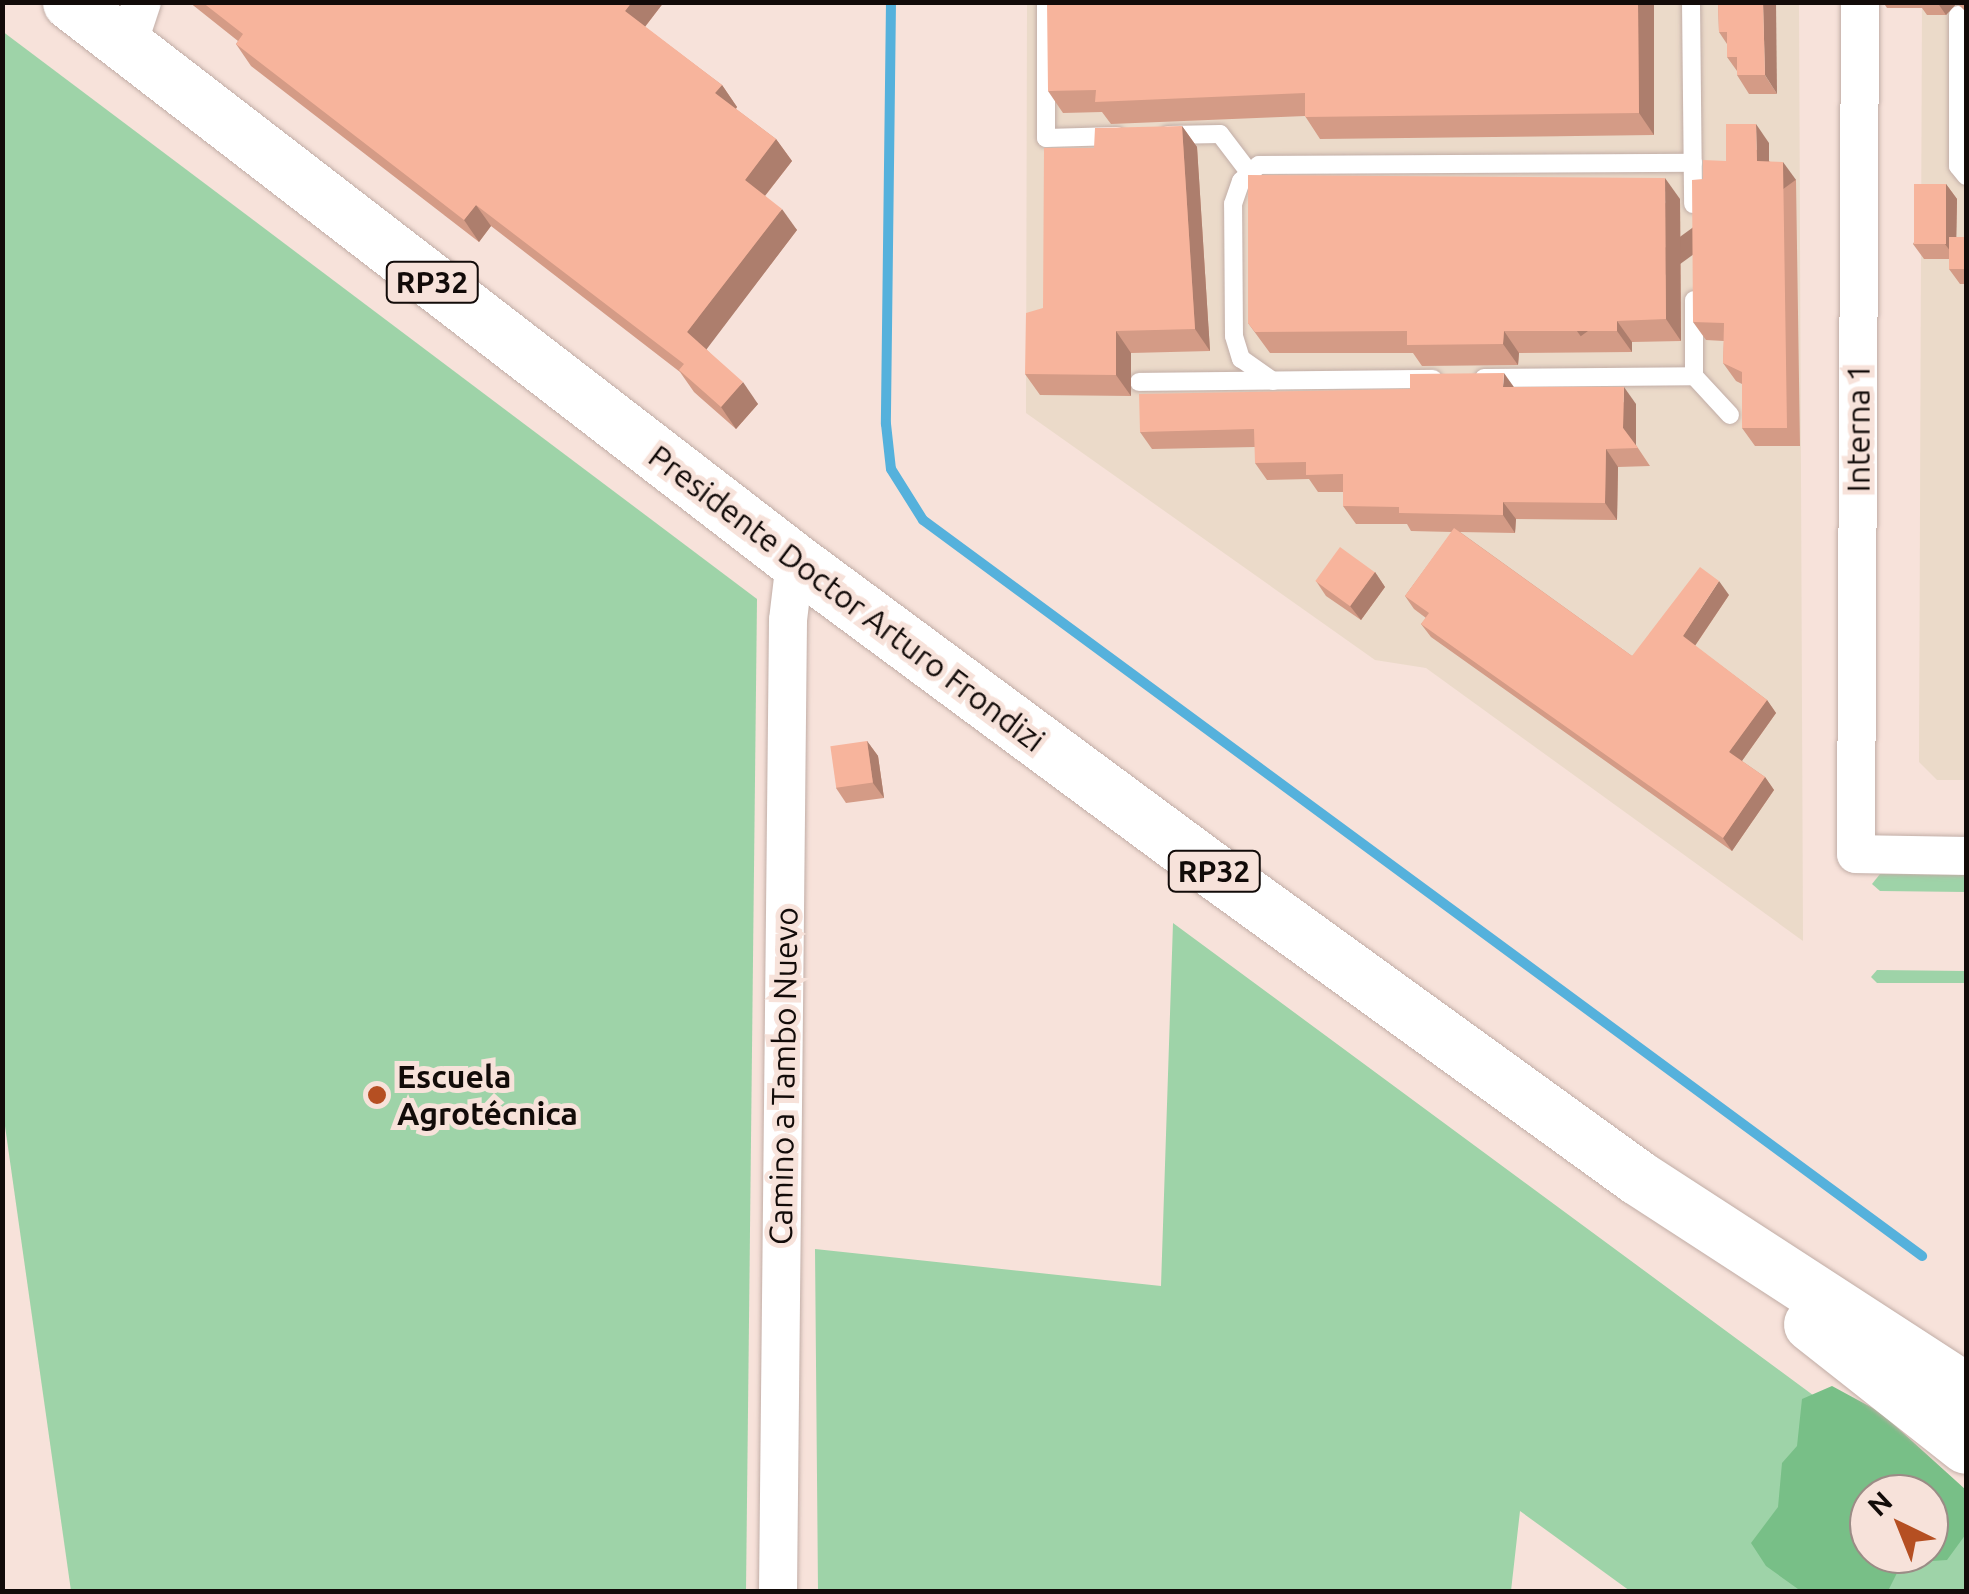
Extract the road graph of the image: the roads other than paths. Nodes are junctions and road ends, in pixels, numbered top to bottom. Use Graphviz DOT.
graph roads {
  1 [pos="70,2"];
  2 [pos="1046,2"];
  3 [pos="1691,2"];
  4 [pos="1860,2"];
  5 [pos="1958,15"];
  6 [pos="134,25"];
  7 [pos="1693,162"];
  8 [pos="1249,172"];
  9 [pos="1966,176"];
  10 [pos="1693,221"];
  11 [pos="1694,279"];
  12 [pos="1694,376"];
  13 [pos="1273,381"];
  14 [pos="1139,382"];
  15 [pos="1730,415"];
  16 [pos="795,561"];
  17 [pos="1966,856"];
  18 [pos="1637,1177"];
  19 [pos="1953,1379"];
  20 [pos="1966,1446"];
  21 [pos="778,1592"];
  1 -- 6 [label="main road, Presidente Doctor Arturo Frondizi / RP32"];
  2 -- 8 [label="lane"];
  3 -- 7 [label="lane"];
  4 -- 17 [label="street, Interna 1"];
  5 -- 9 [label="lane"];
  6 -- 16 [label="main road, Presidente Doctor Arturo Frondizi / RP32"];
  7 -- 8 [label="lane"];
  7 -- 10 [label="lane"];
  8 -- 13 [label="lane"];
  11 -- 12 [label="lane"];
  12 -- 13 [label="lane"];
  12 -- 15 [label="lane"];
  13 -- 14 [label="lane"];
  16 -- 18 [label="main road, Presidente Doctor Arturo Frondizi / RP32"];
  16 -- 21 [label="street, Camino a Tambo Nuevo"];
  18 -- 19 [label="main road, Presidente Doctor Arturo Frondizi / RP32"];
  18 -- 20 [label="main road, Presidente Doctor Arturo Frondizi / RP32"];
}
